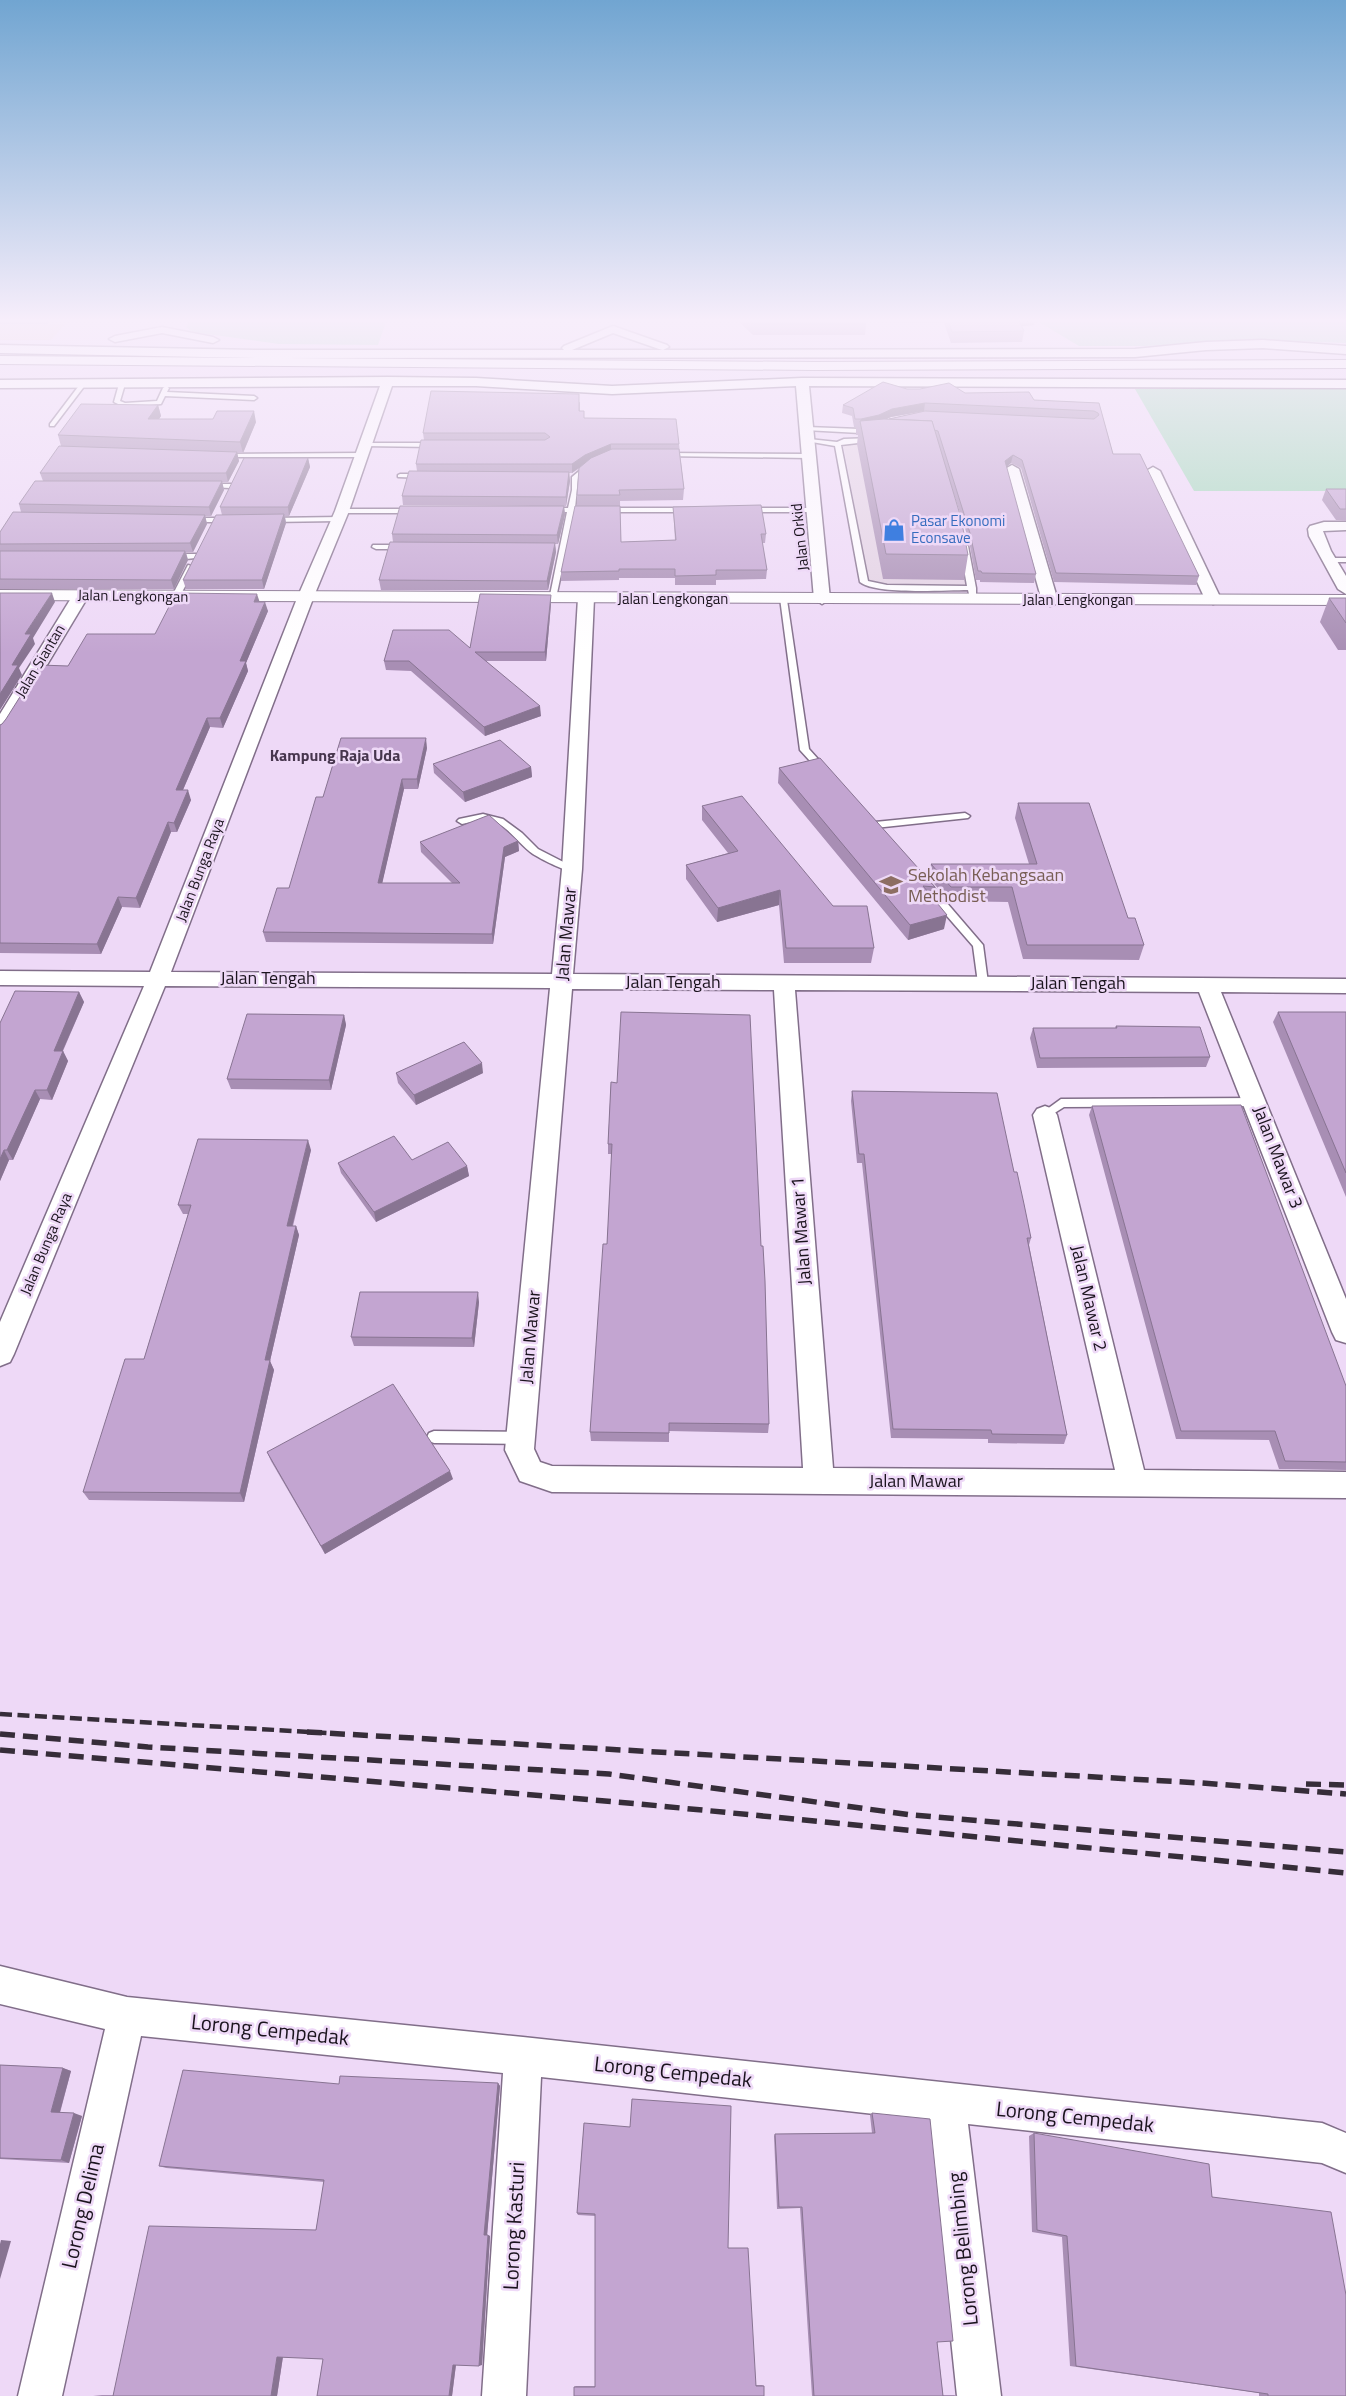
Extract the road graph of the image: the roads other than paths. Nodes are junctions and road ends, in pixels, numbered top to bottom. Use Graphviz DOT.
graph roads {
  1 [pos="371,431"];
  2 [pos="808,431"];
  3 [pos="861,431"];
  4 [pos="808,435"];
  5 [pos="880,440"];
  6 [pos="838,444"];
  7 [pos="441,445"];
  8 [pos="364,450"];
  9 [pos="656,455"];
  10 [pos="217,456"];
  11 [pos="808,456"];
  12 [pos="596,461"];
  13 [pos="1012,468"];
  14 [pos="1153,470"];
  15 [pos="400,476"];
  16 [pos="430,476"];
  17 [pos="565,477"];
  18 [pos="575,477"];
  19 [pos="202,486"];
  20 [pos="226,495"];
  21 [pos="541,510"];
  22 [pos="571,510"];
  23 [pos="697,510"];
  24 [pos="736,510"];
  25 [pos="813,510"];
  26 [pos="421,511"];
  27 [pos="218,512"];
  28 [pos="340,515"];
  29 [pos="184,520"];
  30 [pos="214,520"];
  31 [pos="233,520"];
  32 [pos="262,520"];
  33 [pos="1346,526"];
  34 [pos="210,529"];
  35 [pos="963,542"];
  36 [pos="201,547"];
  37 [pos="376,547"];
  38 [pos="415,547"];
  39 [pos="553,548"];
  40 [pos="563,548"];
  41 [pos="167,556"];
  42 [pos="196,556"];
  43 [pos="1331,560"];
  44 [pos="1346,560"];
  45 [pos="1346,589"];
  46 [pos="973,594"];
  47 [pos="0,595"];
  48 [pos="81,595"];
  49 [pos="176,596"];
  50 [pos="306,596"];
  51 [pos="552,598"];
  52 [pos="586,598"];
  53 [pos="822,599"];
  54 [pos="1213,599"];
  55 [pos="783,600"];
  56 [pos="1050,600"];
  57 [pos="1346,600"];
  58 [pos="0,728"];
  59 [pos="830,777"];
  60 [pos="965,816"];
  61 [pos="462,821"];
  62 [pos="886,838"];
  63 [pos="572,869"];
  64 [pos="915,872"];
  65 [pos="0,978"];
  66 [pos="158,978"];
  67 [pos="562,981"];
  68 [pos="784,982"];
  69 [pos="983,983"];
  70 [pos="1207,984"];
  71 [pos="1346,986"];
  72 [pos="1256,1102"];
  73 [pos="1046,1114"];
  74 [pos="1345,1327"];
  75 [pos="0,1354"];
  76 [pos="434,1437"];
  77 [pos="521,1438"];
  78 [pos="819,1481"];
  79 [pos="1132,1482"];
  80 [pos="1346,1485"];
  81 [pos="0,1985"];
  82 [pos="126,2016"];
  83 [pos="523,2056"];
  84 [pos="946,2103"];
  85 [pos="1346,2153"];
  86 [pos="40,2396"];
  87 [pos="504,2396"];
  88 [pos="979,2396"];
  1 -- 8 [label="street, Jalan Bunga Raya"];
  2 -- 4 [label="street, Jalan Orkid"];
  3 -- 4 [label="lane"];
  4 -- 6 [label="lane"];
  4 -- 11 [label="street, Jalan Orkid"];
  5 -- 6 [label="lane"];
  6 -- 46 [label="lane"];
  7 -- 8 [label="lane"];
  8 -- 10 [label="lane"];
  8 -- 28 [label="street, Jalan Bunga Raya"];
  9 -- 11 [label="lane"];
  11 -- 25 [label="street, Jalan Orkid"];
  12 -- 18 [label="lane"];
  13 -- 56 [label="street"];
  14 -- 54 [label="street"];
  15 -- 16 [label="lane"];
  17 -- 18 [label="lane"];
  18 -- 22 [label="lane"];
  19 -- 20 [label="lane"];
  21 -- 22 [label="lane"];
  22 -- 23 [label="lane"];
  22 -- 40 [label="lane"];
  24 -- 25 [label="lane"];
  25 -- 53 [label="street, Jalan Orkid"];
  26 -- 28 [label="lane"];
  27 -- 30 [label="lane"];
  28 -- 32 [label="lane"];
  28 -- 50 [label="street, Jalan Bunga Raya"];
  29 -- 30 [label="lane"];
  30 -- 31 [label="lane"];
  30 -- 34 [label="lane"];
  33 -- 43 [label="street"];
  35 -- 46 [label="lane"];
  36 -- 42 [label="lane"];
  37 -- 38 [label="lane"];
  39 -- 40 [label="lane"];
  40 -- 51 [label="lane"];
  41 -- 42 [label="lane"];
  42 -- 49 [label="lane"];
  43 -- 44 [label="lane"];
  43 -- 45 [label="street"];
  46 -- 53 [label="main road, Jalan Lengkongan"];
  46 -- 56 [label="main road, Jalan Lengkongan"];
  47 -- 48 [label="main road, Jalan Lengkongan"];
  48 -- 49 [label="main road, Jalan Lengkongan"];
  48 -- 58 [label="street, Jalan Siantan"];
  49 -- 50 [label="main road, Jalan Lengkongan"];
  50 -- 51 [label="main road, Jalan Lengkongan"];
  50 -- 66 [label="street, Jalan Bunga Raya"];
  51 -- 52 [label="main road, Jalan Lengkongan"];
  52 -- 55 [label="main road, Jalan Lengkongan"];
  52 -- 63 [label="street, Jalan Mawar"];
  53 -- 55 [label="main road, Jalan Lengkongan"];
  54 -- 56 [label="main road, Jalan Lengkongan"];
  54 -- 57 [label="main road, Jalan Lengkongan"];
  55 -- 59 [label="lane"];
  60 -- 62 [label="lane"];
  61 -- 63 [label="lane"];
  63 -- 67 [label="street, Jalan Mawar"];
  64 -- 69 [label="lane"];
  65 -- 66 [label="street, Jalan Tengah"];
  66 -- 67 [label="street, Jalan Tengah"];
  66 -- 75 [label="street, Jalan Bunga Raya"];
  67 -- 68 [label="street, Jalan Tengah"];
  67 -- 77 [label="street, Jalan Mawar"];
  68 -- 69 [label="street, Jalan Tengah"];
  68 -- 78 [label="street, Jalan Mawar 1"];
  69 -- 70 [label="street, Jalan Tengah"];
  70 -- 71 [label="street, Jalan Tengah"];
  70 -- 72 [label="street, Jalan Mawar 3"];
  72 -- 73 [label="lane"];
  72 -- 74 [label="street, Jalan Mawar 3"];
  73 -- 79 [label="street, Jalan Mawar 2"];
  76 -- 77 [label="lane"];
  77 -- 78 [label="street, Jalan Mawar"];
  78 -- 79 [label="street, Jalan Mawar"];
  79 -- 80 [label="street"];
  81 -- 82 [label="street, Lorong Cempedak"];
  82 -- 83 [label="street, Lorong Cempedak"];
  82 -- 86 [label="street, Lorong Delima"];
  83 -- 84 [label="street, Lorong Cempedak"];
  83 -- 87 [label="street, Lorong Kasturi"];
  84 -- 85 [label="street, Lorong Cempedak"];
  84 -- 88 [label="street, Lorong Belimbing"];
}
